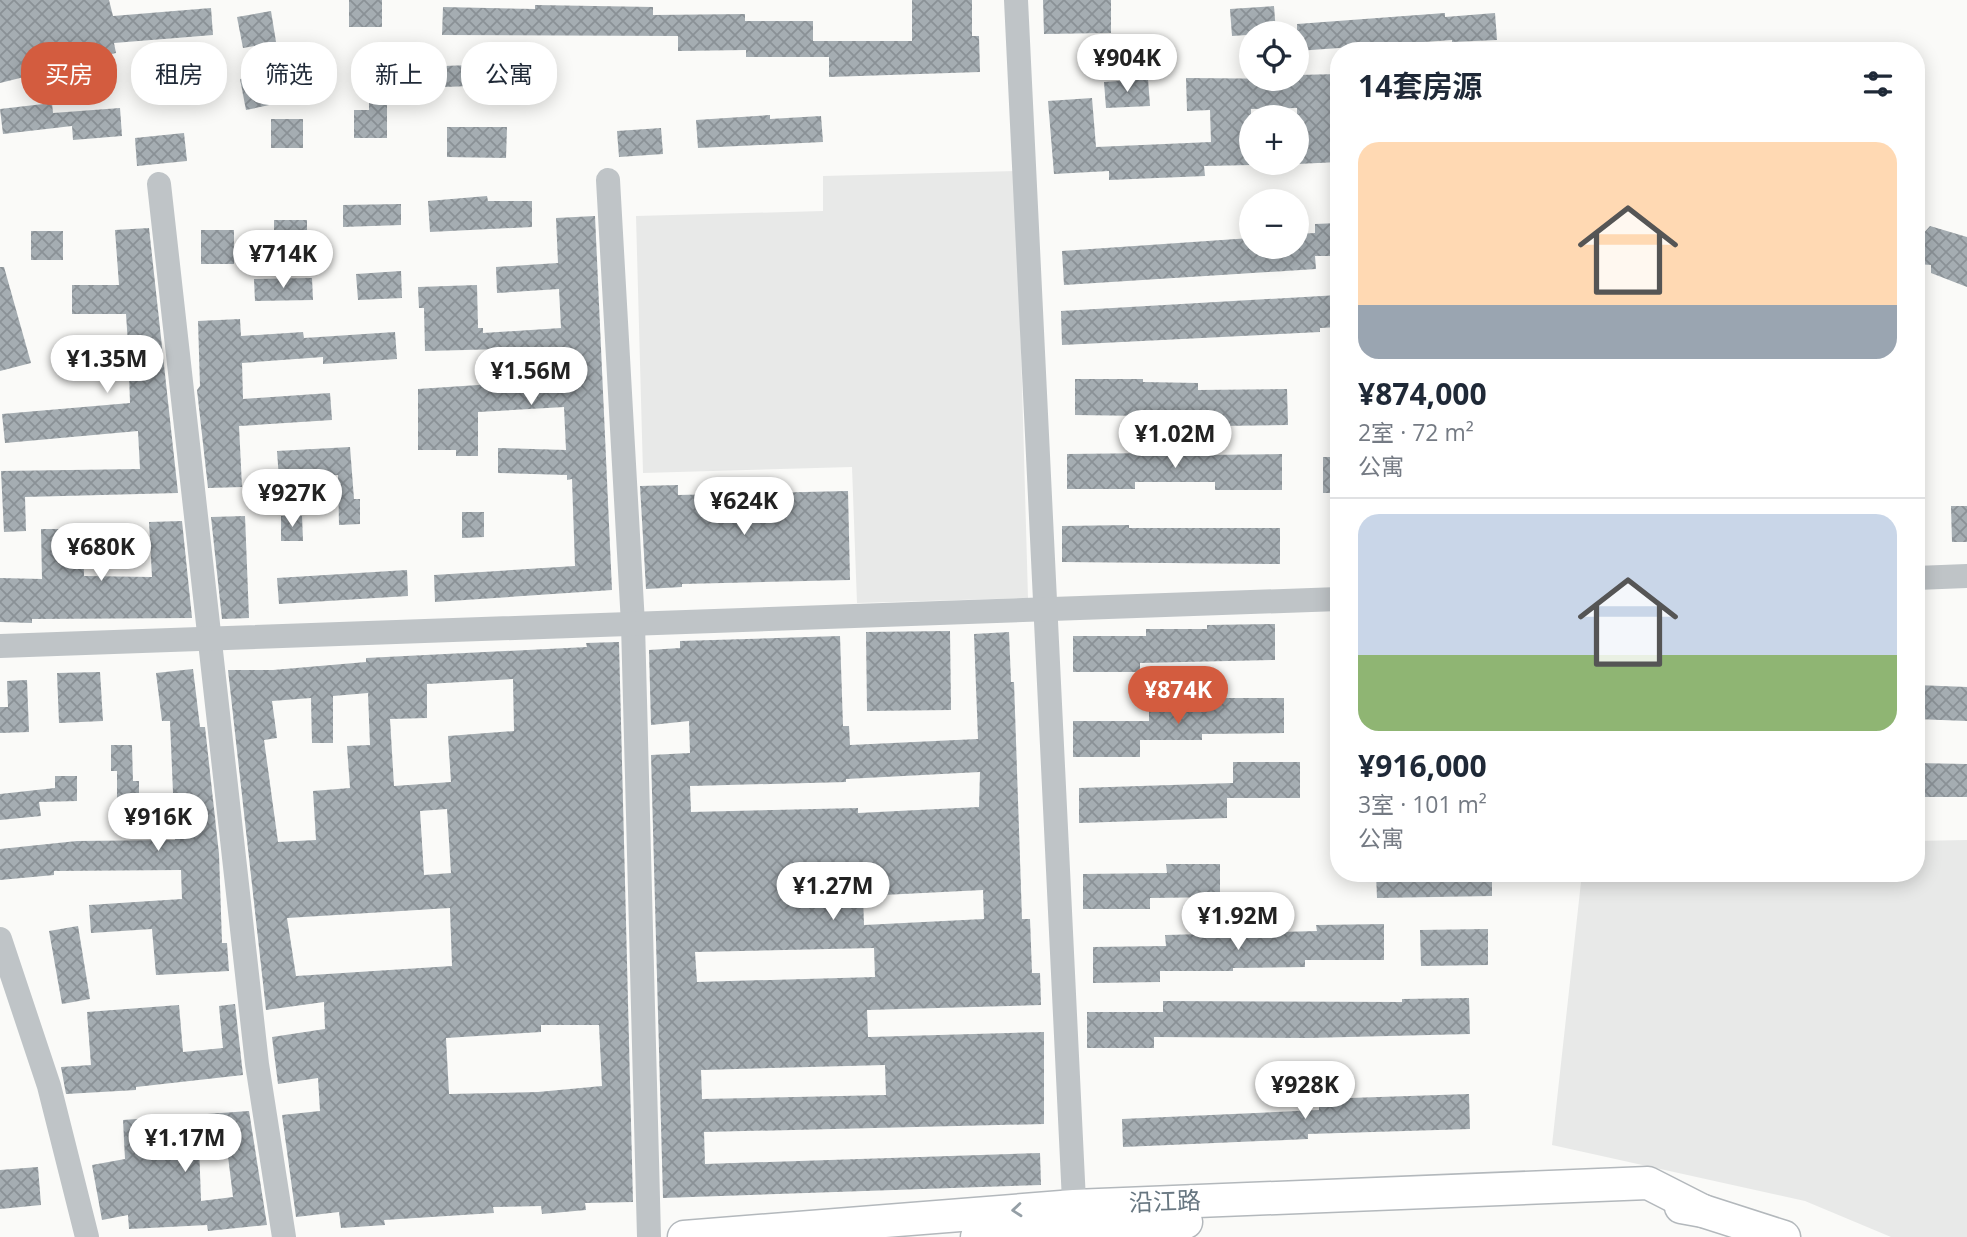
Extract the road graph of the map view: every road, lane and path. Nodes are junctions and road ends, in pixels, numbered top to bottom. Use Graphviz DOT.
graph roads {
  1 [pos="1016,0"];
  2 [pos="608,180"];
  3 [pos="159,184"];
  4 [pos="1967,576"];
  5 [pos="1925,578"];
  6 [pos="1330,598"];
  7 [pos="1044,609"];
  8 [pos="634,624"];
  9 [pos="211,639"];
  10 [pos="0,646"];
  11 [pos="0,939"];
  12 [pos="1075,1217"];
  13 [pos="87,1237"];
  14 [pos="284,1237"];
  15 [pos="649,1237"];
  16 [pos="684,1237"];
  17 [pos="977,1237"];
  18 [pos="1784,1237"];
  1 -- 7 [label="street"];
  2 -- 8 [label="street"];
  3 -- 9 [label="street"];
  4 -- 5 [label="street"];
  6 -- 7 [label="street"];
  7 -- 8 [label="street"];
  7 -- 12 [label="street"];
  8 -- 9 [label="street"];
  8 -- 15 [label="street"];
  9 -- 10 [label="street"];
  9 -- 14 [label="street"];
  11 -- 13 [label="street"];
  12 -- 16 [label="main road, 沿江路, one-way"];
  12 -- 17 [label="main road, 沿江路"];
  12 -- 18 [label="main road, 沿江路"];
}
